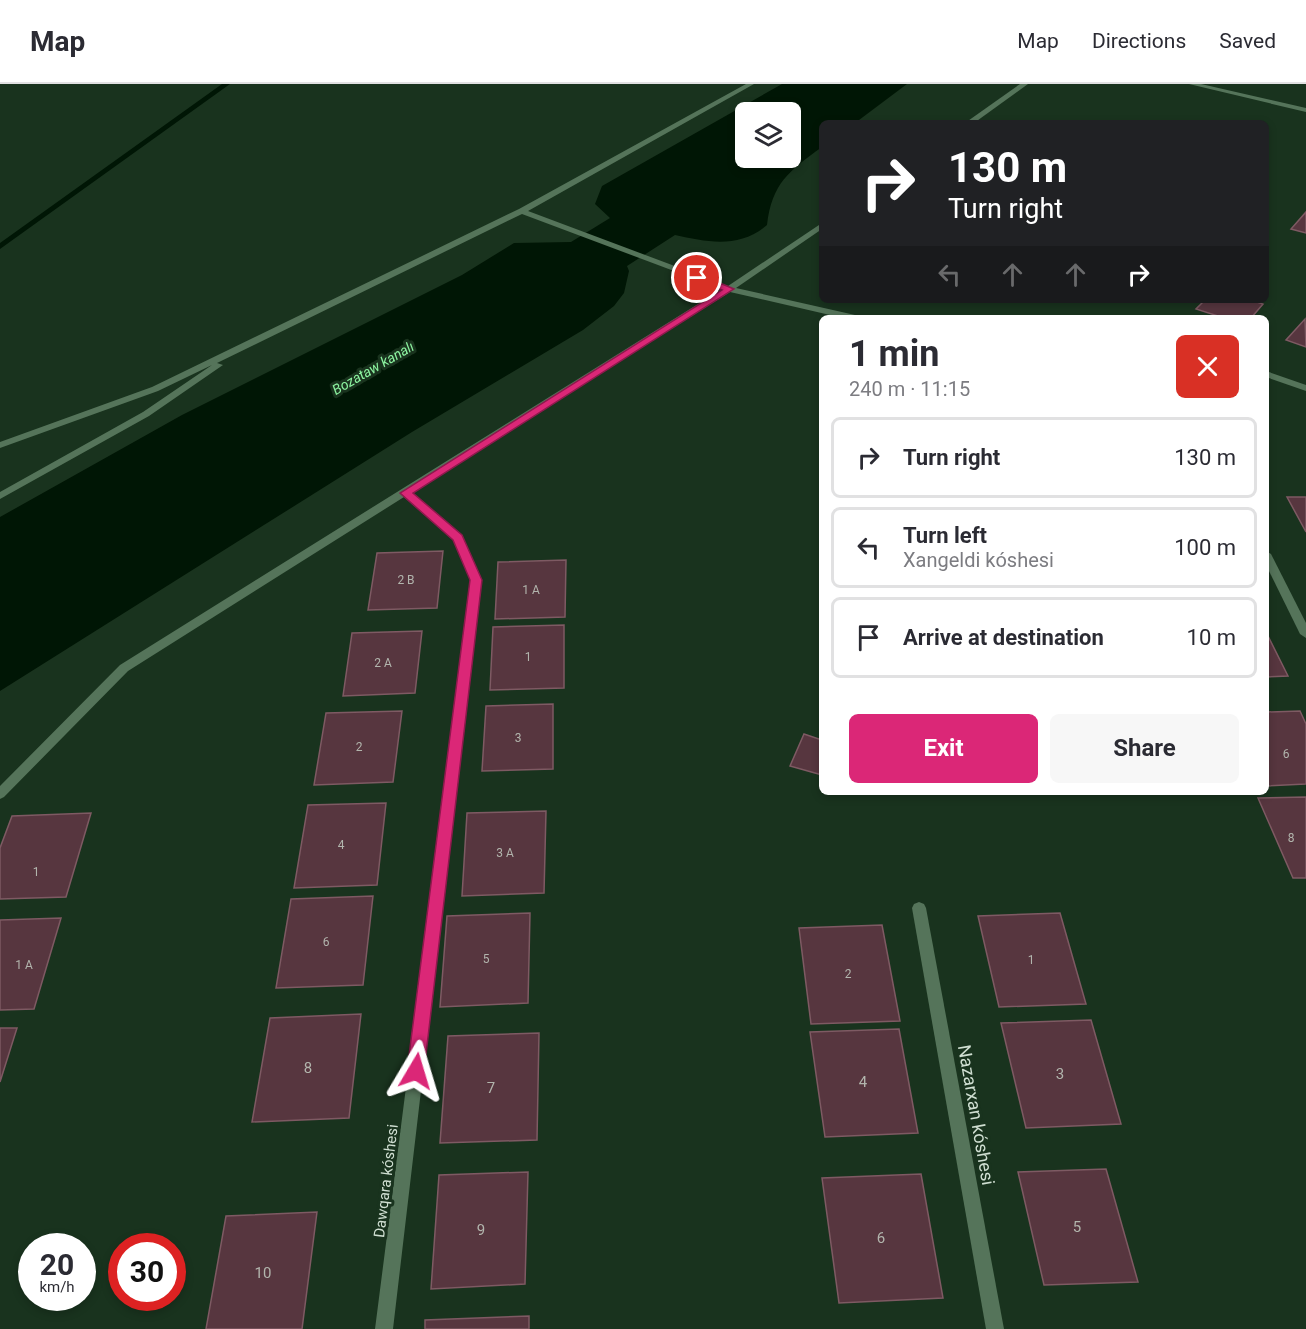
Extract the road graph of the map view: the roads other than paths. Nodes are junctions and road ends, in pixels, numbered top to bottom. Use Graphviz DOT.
graph roads {
  1 [pos="751,84"];
  2 [pos="1025,84"];
  3 [pos="1192,84"];
  4 [pos="1306,110"];
  5 [pos="973,120"];
  6 [pos="522,211"];
  7 [pos="819,227"];
  8 [pos="729,289"];
  9 [pos="842,315"];
  10 [pos="255,340"];
  11 [pos="1269,375"];
  12 [pos="1306,388"];
  13 [pos="0,445"];
  14 [pos="406,493"];
  15 [pos="0,496"];
  16 [pos="1269,560"];
  17 [pos="1306,634"];
  18 [pos="0,794"];
  19 [pos="919,908"];
  20 [pos="384,1329"];
  21 [pos="995,1329"];
  1 -- 6 [label="street"];
  2 -- 5 [label="street"];
  3 -- 4 [label="street"];
  6 -- 8 [label="street"];
  6 -- 10 [label="street"];
  7 -- 8 [label="street"];
  8 -- 9 [label="street"];
  8 -- 14 [label="street"];
  10 -- 13 [label="street"];
  10 -- 15 [label="street"];
  11 -- 12 [label="street"];
  14 -- 18 [label="street"];
  14 -- 20 [label="street, Dawqara kóshesi"];
  16 -- 17 [label="street"];
  19 -- 21 [label="street, Nazarxan kóshesi"];
}
